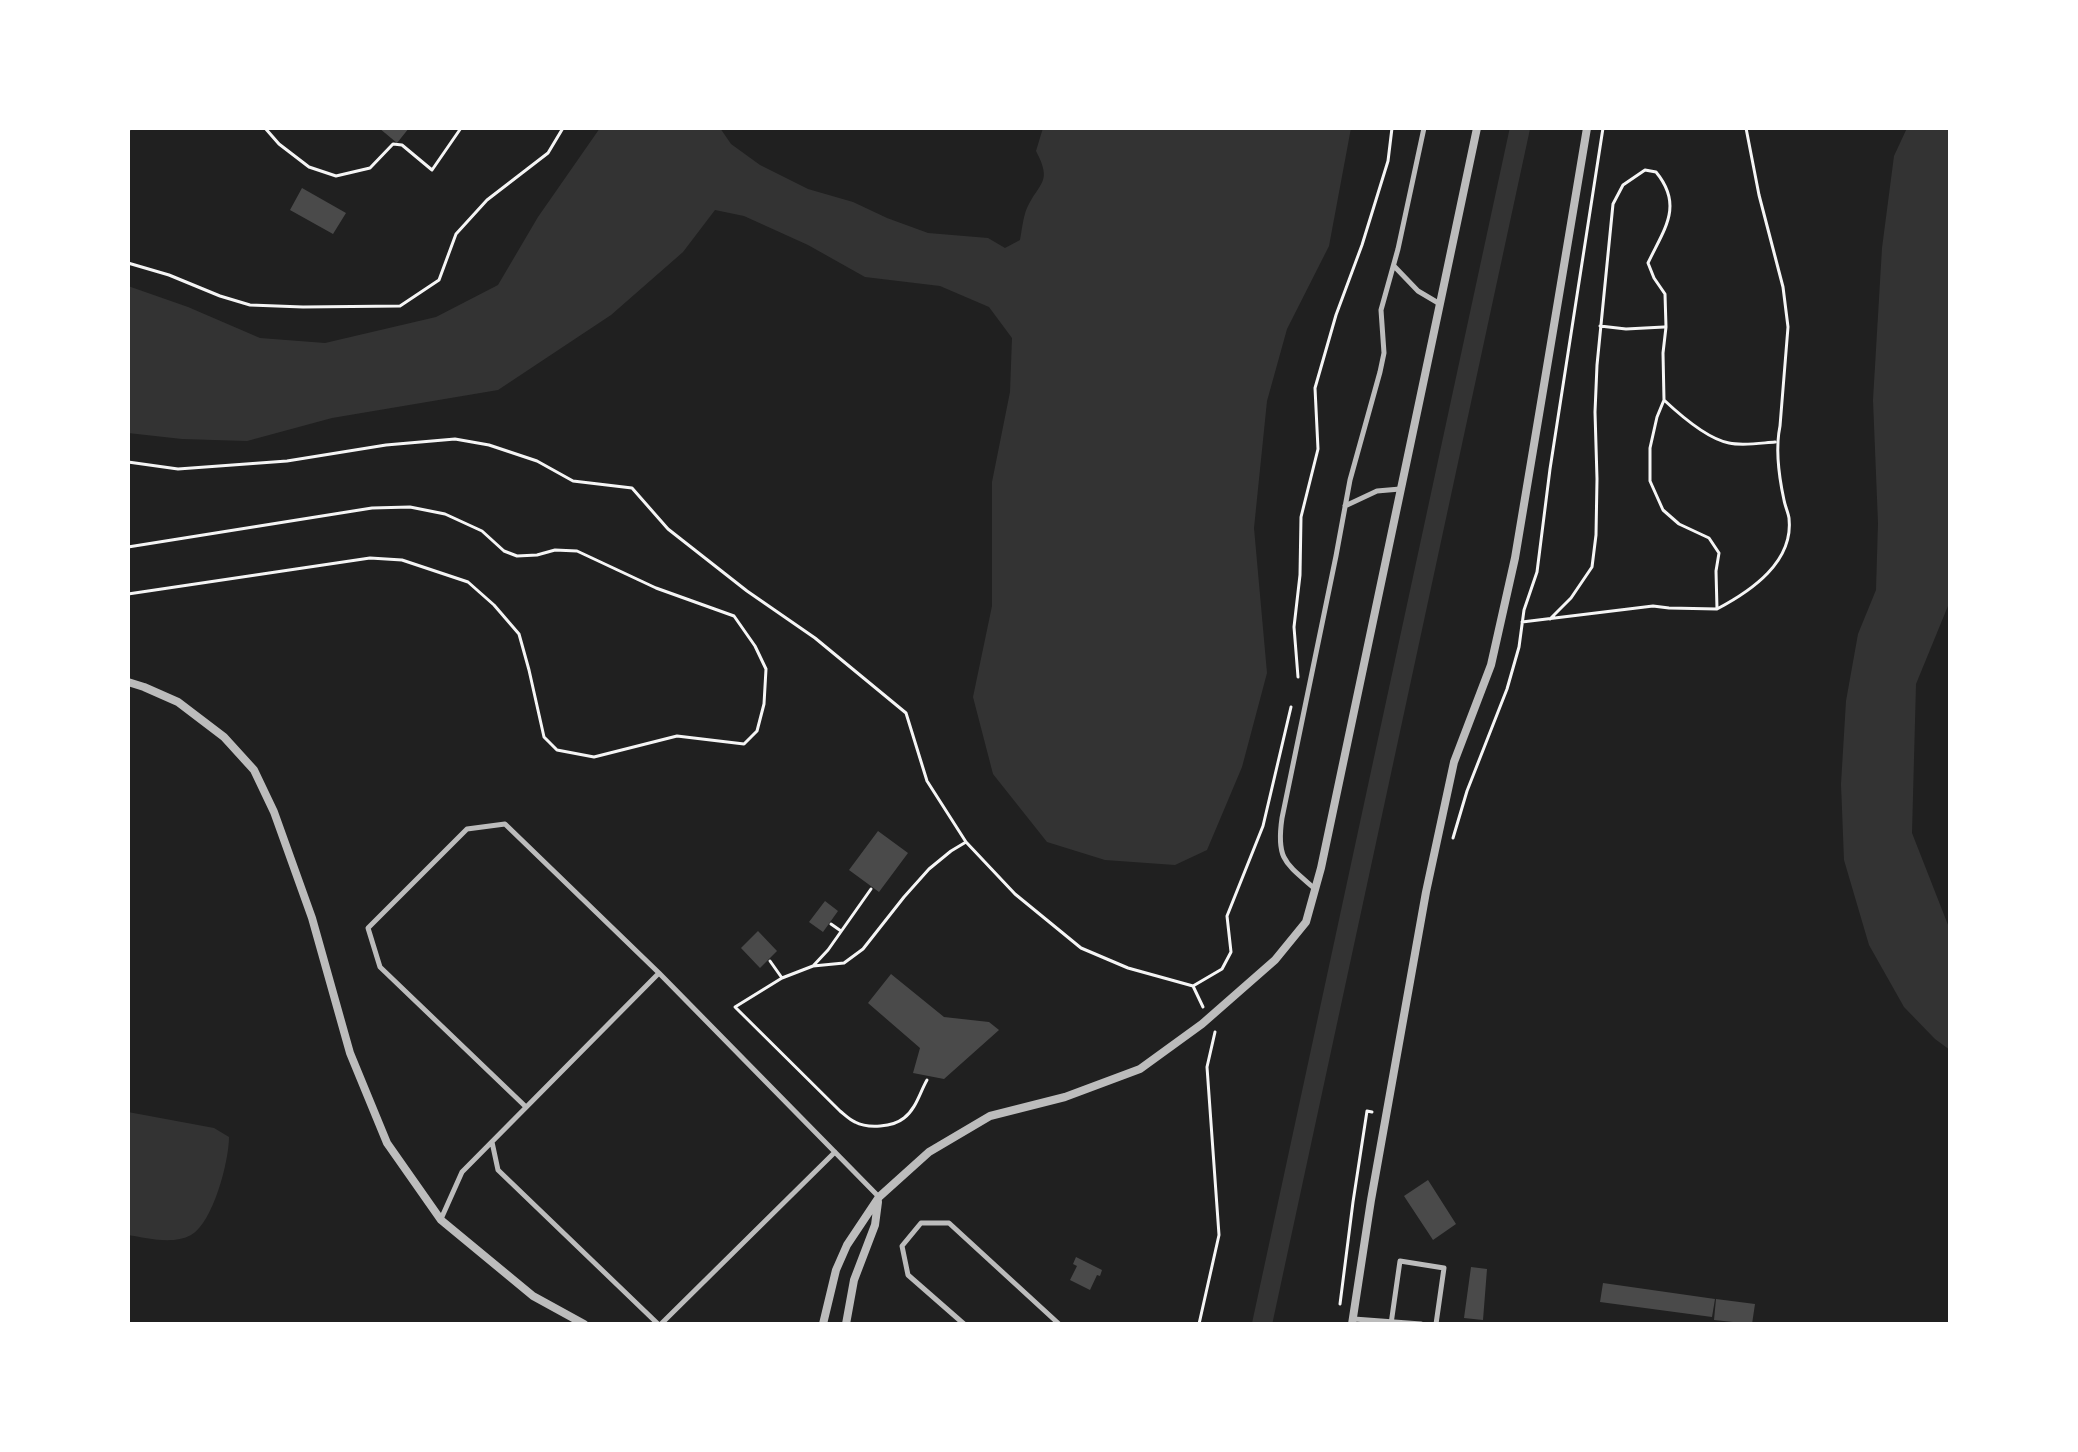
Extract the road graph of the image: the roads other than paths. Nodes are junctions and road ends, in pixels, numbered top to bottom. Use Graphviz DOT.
graph roads {
  1 [pos="1424,128"];
  2 [pos="1477,128"];
  3 [pos="1587,128"];
  4 [pos="1393,265"];
  5 [pos="1440,304"];
  6 [pos="1401,489"];
  7 [pos="1345,506"];
  8 [pos="128,682"];
  9 [pos="1315,889"];
  10 [pos="659,973"];
  11 [pos="526,1107"];
  12 [pos="492,1142"];
  13 [pos="835,1152"];
  14 [pos="879,1197"];
  15 [pos="441,1220"];
  16 [pos="1352,1321"];
  17 [pos="1391,1323"];
  18 [pos="584,1324"];
  19 [pos="660,1324"];
  20 [pos="823,1324"];
  21 [pos="846,1324"];
  22 [pos="964,1324"];
  23 [pos="1059,1324"];
  24 [pos="1421,1324"];
  25 [pos="1436,1324"];
  1 -- 4 [label="lane"];
  2 -- 5 [label="street"];
  3 -- 16 [label="street"];
  4 -- 5 [label="lane"];
  4 -- 7 [label="lane"];
  5 -- 6 [label="street"];
  6 -- 7 [label="lane"];
  6 -- 9 [label="street"];
  7 -- 9 [label="lane"];
  8 -- 15 [label="street"];
  9 -- 14 [label="street"];
  10 -- 11 [label="lane"];
  10 -- 11 [label="lane"];
  10 -- 13 [label="lane"];
  11 -- 12 [label="lane"];
  12 -- 15 [label="lane"];
  12 -- 19 [label="lane"];
  13 -- 14 [label="lane"];
  13 -- 19 [label="lane"];
  14 -- 20 [label="street"];
  14 -- 21 [label="street"];
  15 -- 18 [label="street"];
  16 -- 17 [label="lane"];
  17 -- 24 [label="lane"];
  17 -- 25 [label="lane"];
  22 -- 23 [label="lane"];
}
